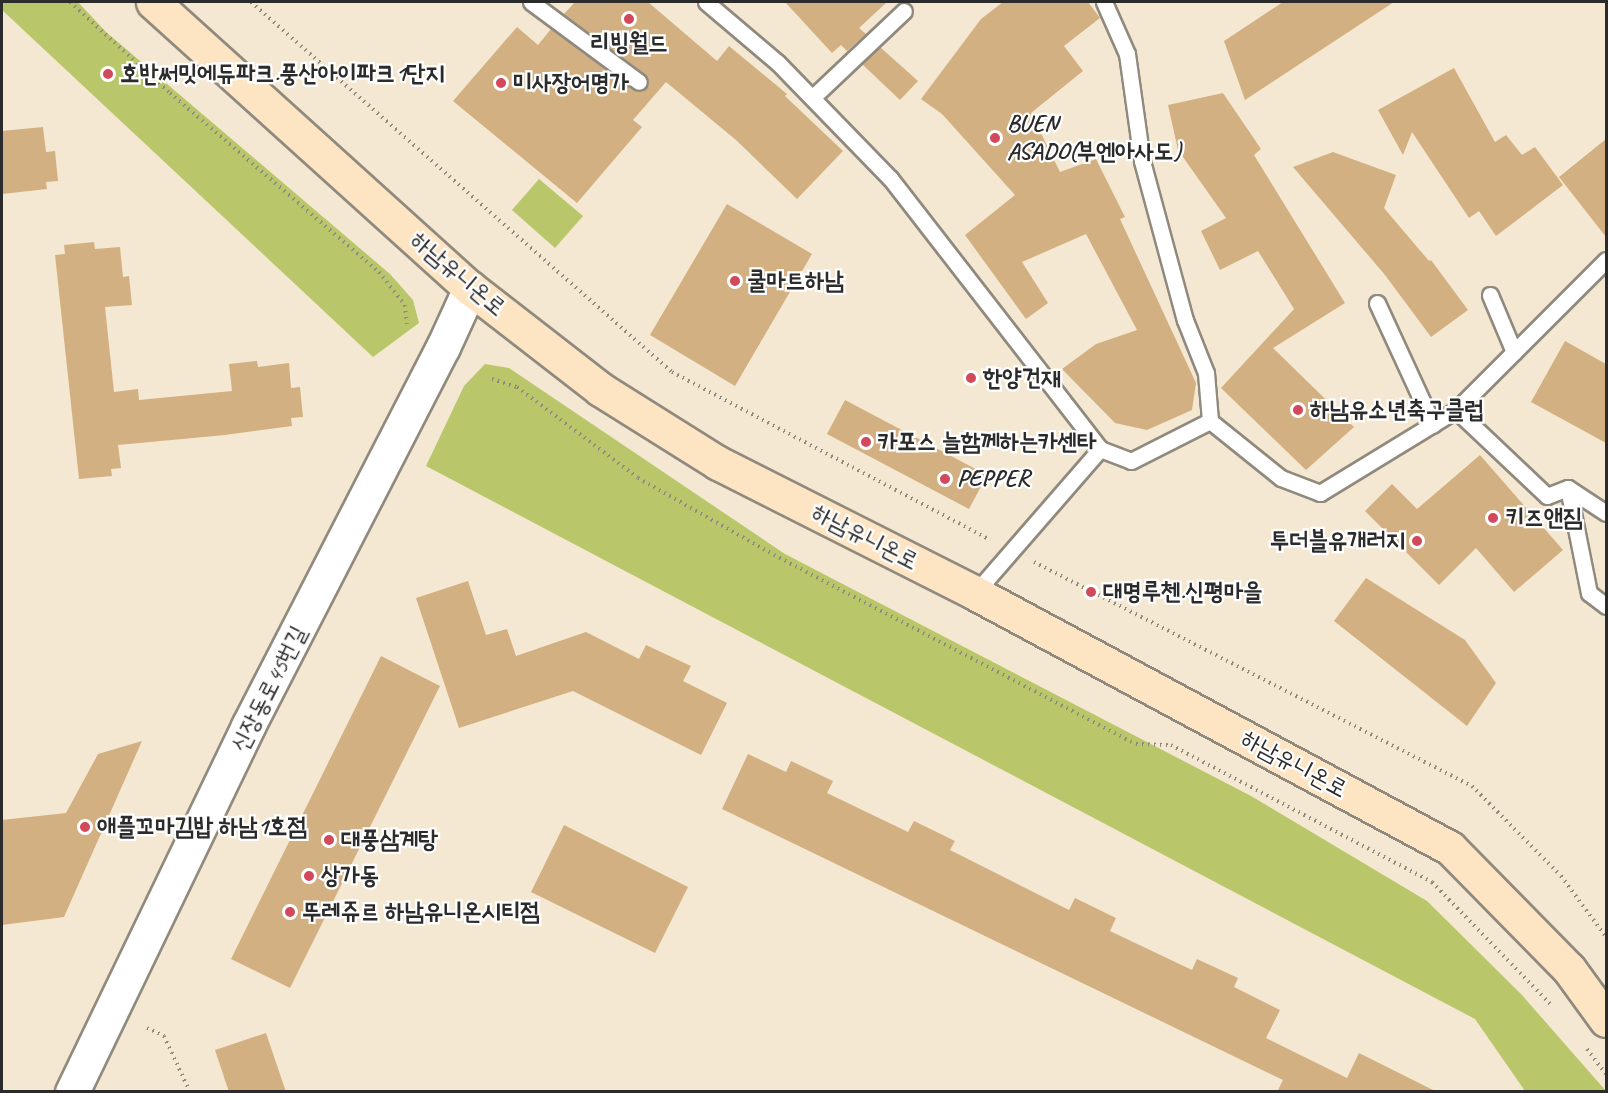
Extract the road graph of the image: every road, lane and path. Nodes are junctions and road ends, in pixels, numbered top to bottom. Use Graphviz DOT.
graph roads {
  1 [pos="70,2"];
  2 [pos="153,2"];
  3 [pos="251,2"];
  4 [pos="531,2"];
  5 [pos="706,2"];
  6 [pos="1104,2"];
  7 [pos="904,11"];
  8 [pos="639,82"];
  9 [pos="813,97"];
  10 [pos="1606,260"];
  11 [pos="471,288"];
  12 [pos="1490,295"];
  13 [pos="1377,303"];
  14 [pos="406,324"];
  15 [pos="1514,352"];
  16 [pos="492,379"];
  17 [pos="1456,410"];
  18 [pos="1210,420"];
  19 [pos="1433,425"];
  20 [pos="1100,449"];
  21 [pos="1568,488"];
  22 [pos="1606,513"];
  23 [pos="1011,551"];
  24 [pos="975,593"];
  25 [pos="1606,606"];
  26 [pos="1606,937"];
  27 [pos="1553,1007"];
  28 [pos="1606,1020"];
  29 [pos="147,1028"];
  30 [pos="1581,1040"];
  31 [pos="1606,1074"];
  32 [pos="72,1092"];
  33 [pos="190,1092"];
  1 -- 14 [label="path"];
  2 -- 11 [label="main road, 하남유니온로"];
  3 -- 23 [label="path"];
  4 -- 8 [label="lane"];
  5 -- 9 [label="lane"];
  6 -- 18 [label="lane"];
  7 -- 9 [label="lane"];
  9 -- 20 [label="lane"];
  10 -- 15 [label="lane"];
  11 -- 24 [label="main road, 하남유니온로"];
  11 -- 32 [label="street, 신장동로45번길"];
  12 -- 15 [label="lane"];
  13 -- 19 [label="lane"];
  15 -- 17 [label="lane"];
  16 -- 27 [label="path"];
  17 -- 19 [label="lane"];
  17 -- 21 [label="lane"];
  18 -- 19 [label="lane"];
  18 -- 20 [label="lane"];
  20 -- 23 [label="lane"];
  21 -- 22 [label="lane"];
  21 -- 25 [label="lane"];
  23 -- 24 [label="lane"];
  23 -- 26 [label="path"];
  24 -- 28 [label="main road, 하남유니온로"];
  29 -- 33 [label="path"];
  30 -- 31 [label="path"];
}
